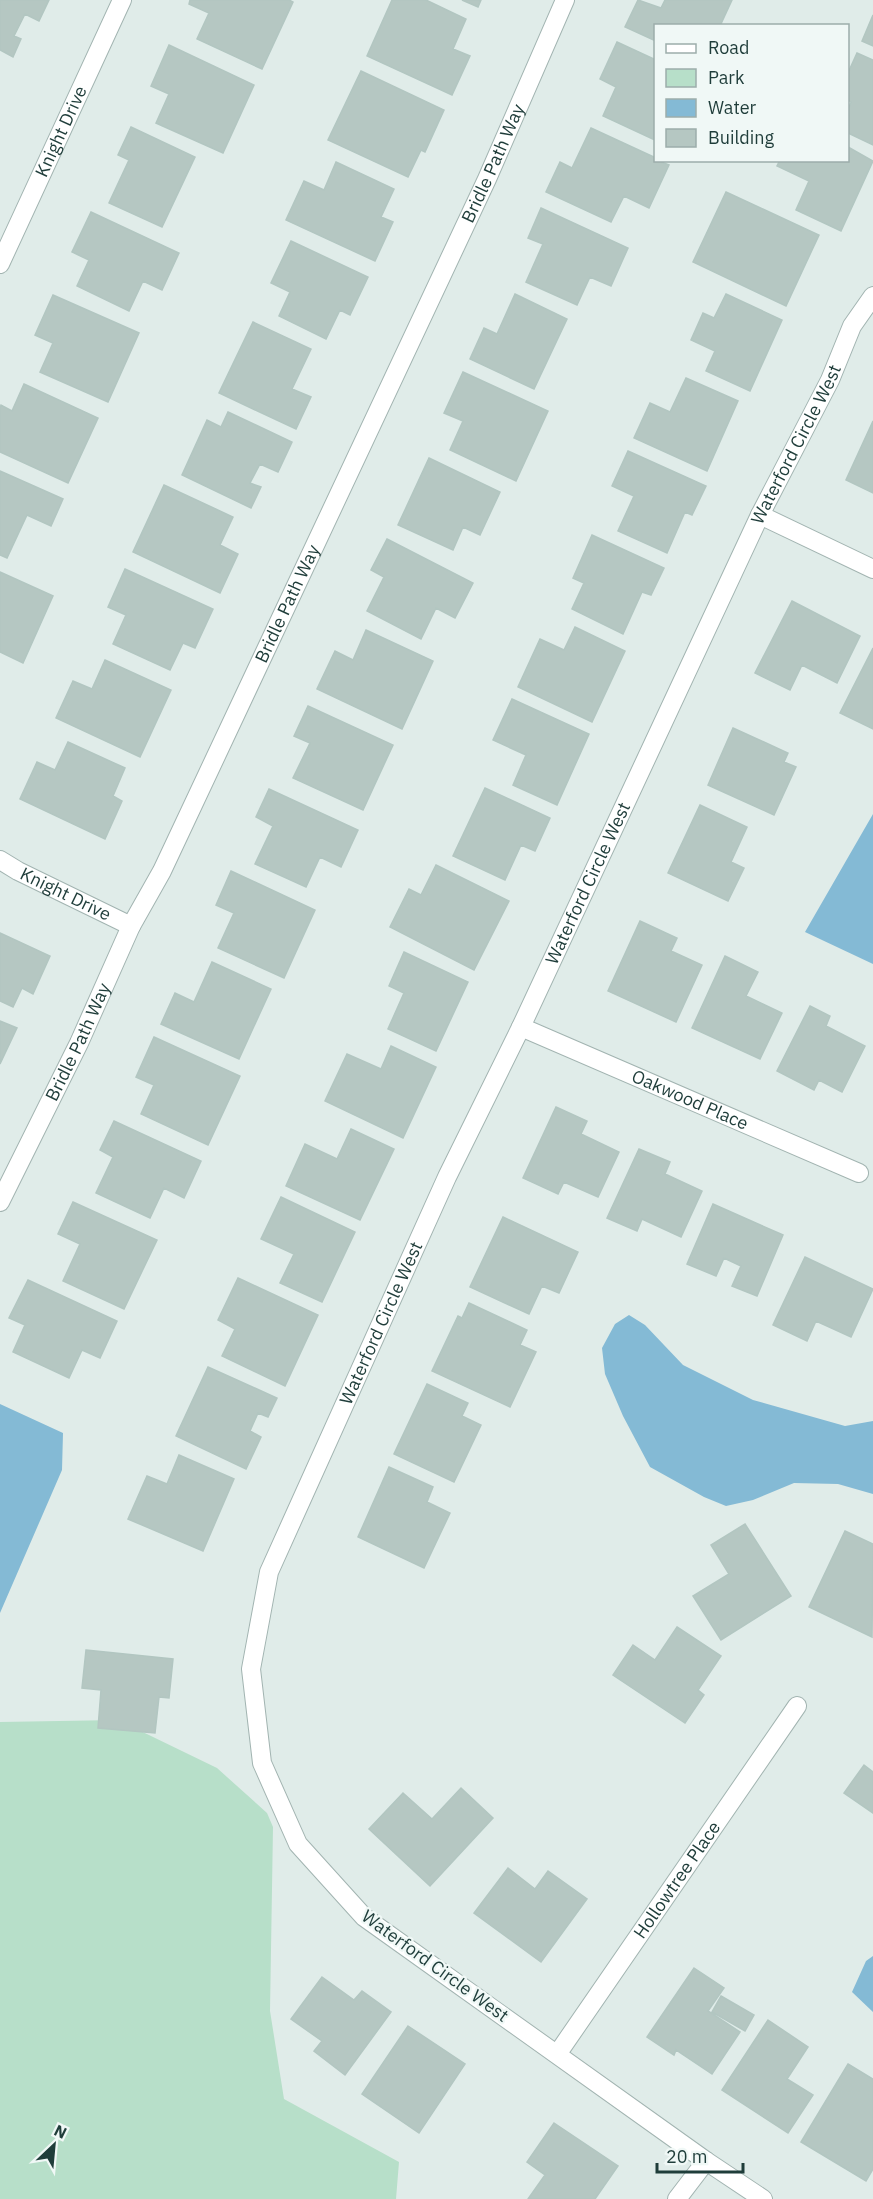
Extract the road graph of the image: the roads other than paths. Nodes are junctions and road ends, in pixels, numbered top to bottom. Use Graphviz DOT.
graph roads {
  1 [pos="122,0"];
  2 [pos="565,0"];
  3 [pos="0,264"];
  4 [pos="873,296"];
  5 [pos="760,515"];
  6 [pos="873,569"];
  7 [pos="0,860"];
  8 [pos="131,926"];
  9 [pos="521,1027"];
  10 [pos="859,1173"];
  11 [pos="0,1202"];
  12 [pos="797,1706"];
  13 [pos="558,2054"];
  14 [pos="706,2161"];
  15 [pos="677,2199"];
  16 [pos="763,2199"];
  1 -- 3 [label="street, Knight Drive"];
  2 -- 8 [label="street, Bridle Path Way"];
  4 -- 5 [label="street, Waterford Circle West"];
  5 -- 6 [label="street"];
  5 -- 9 [label="street, Waterford Circle West"];
  7 -- 8 [label="street, Knight Drive"];
  8 -- 11 [label="street, Bridle Path Way"];
  9 -- 10 [label="street, Oakwood Place"];
  9 -- 13 [label="street, Waterford Circle West"];
  12 -- 13 [label="street, Hollowtree Place"];
  13 -- 14 [label="street, Waterford Circle West"];
  14 -- 15 [label="street"];
  14 -- 16 [label="street, Waterford Circle West"];
}
